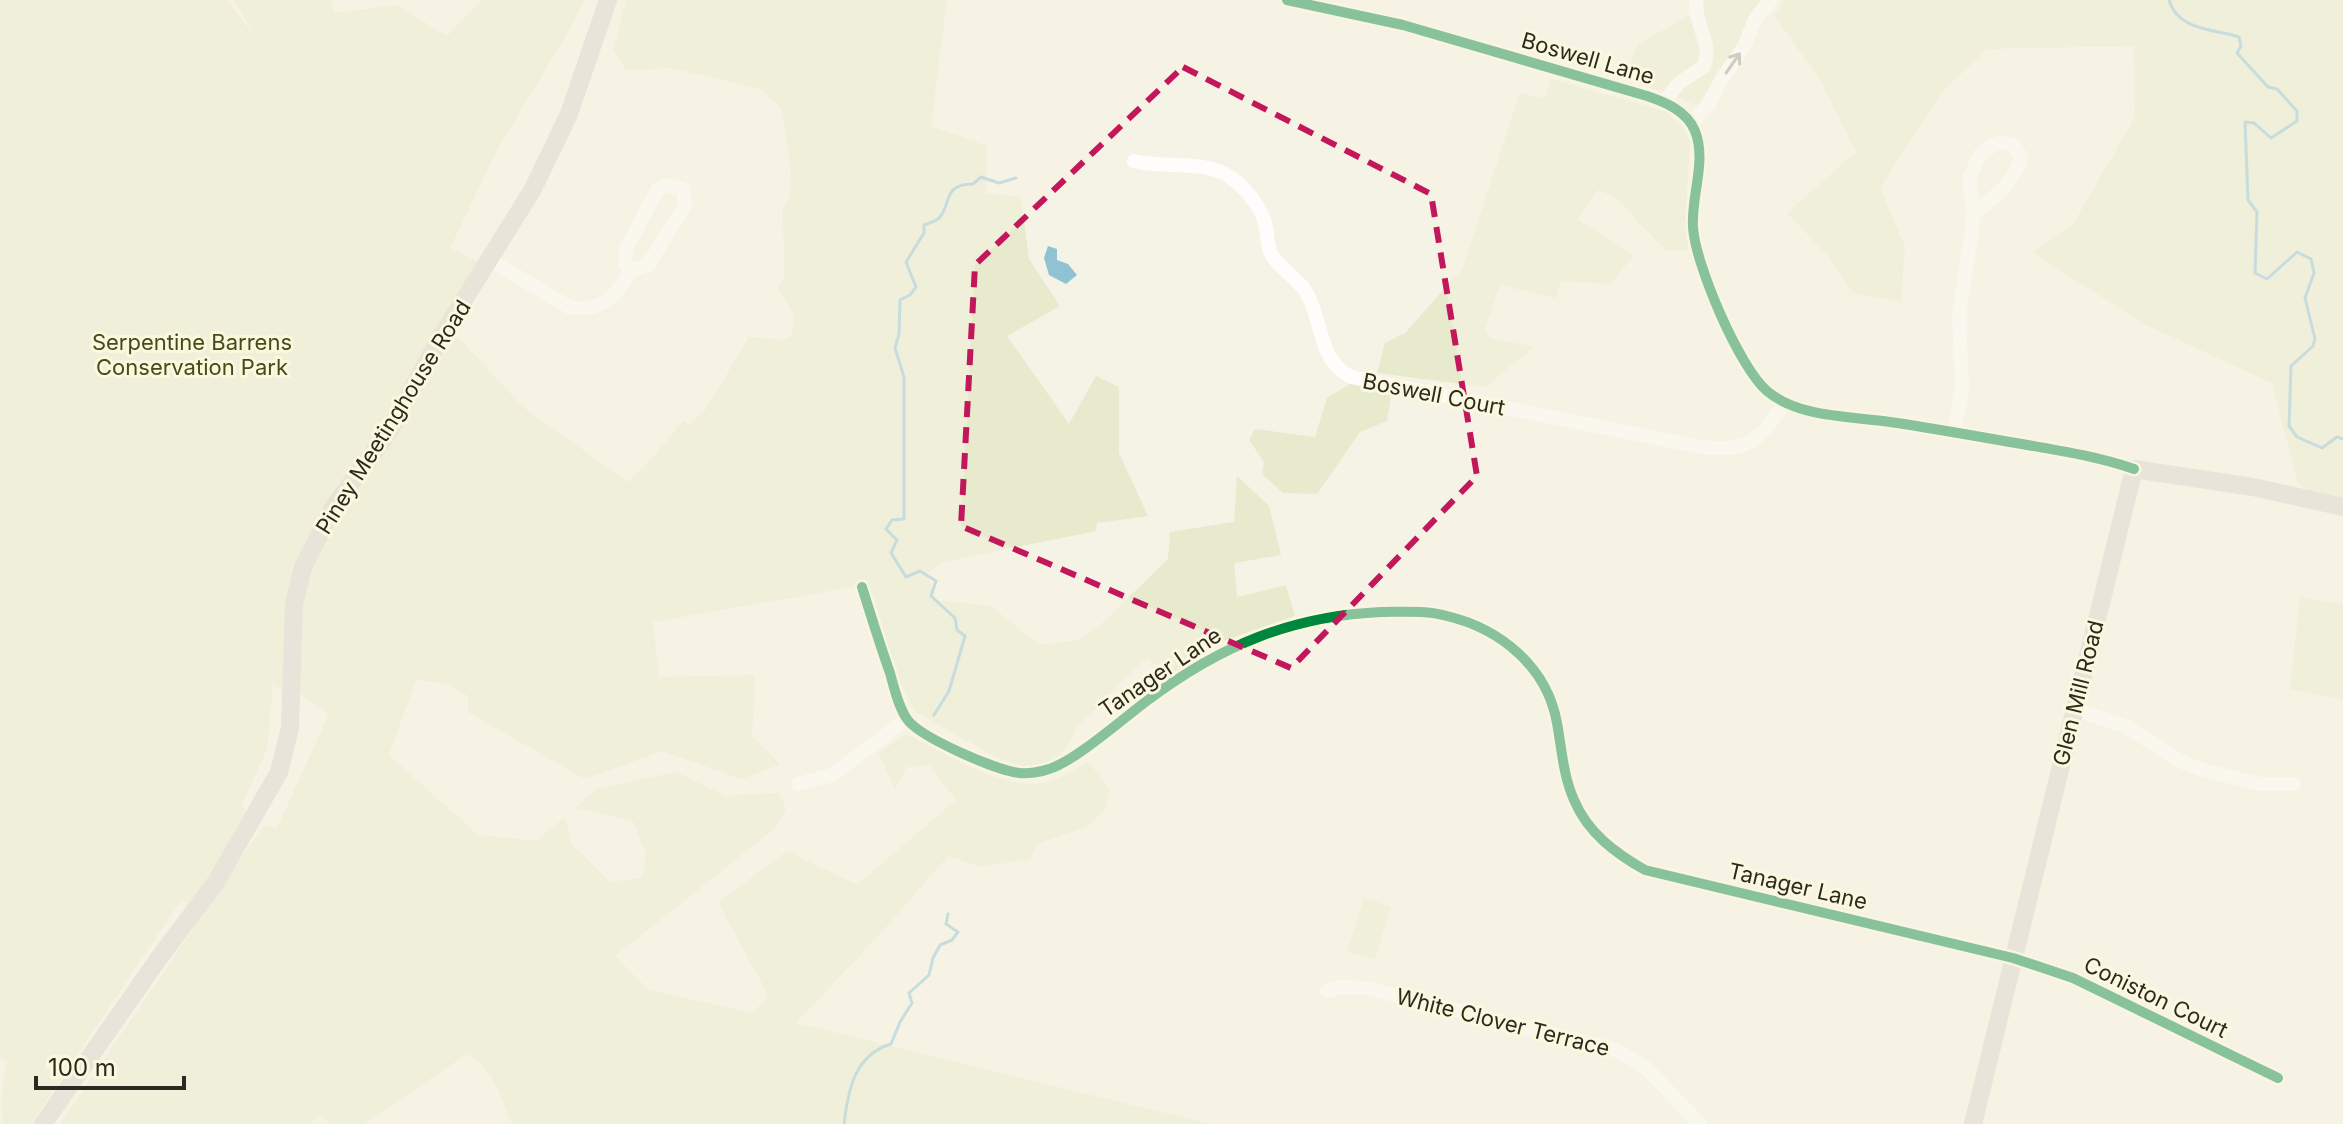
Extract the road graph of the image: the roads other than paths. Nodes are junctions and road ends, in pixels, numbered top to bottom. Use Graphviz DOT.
graph roads {
  1 [pos="608,0"];
  2 [pos="1287,0"];
  3 [pos="1696,0"];
  4 [pos="1771,0"];
  5 [pos="1664,102"];
  6 [pos="1691,123"];
  7 [pos="1134,161"];
  8 [pos="1974,214"];
  9 [pos="490,260"];
  10 [pos="630,271"];
  11 [pos="1785,401"];
  12 [pos="1954,433"];
  13 [pos="2134,469"];
  14 [pos="2343,507"];
  15 [pos="862,587"];
  16 [pos="2074,709"];
  17 [pos="907,719"];
  18 [pos="798,784"];
  19 [pos="2294,784"];
  20 [pos="2013,958"];
  21 [pos="1327,991"];
  22 [pos="2278,1078"];
  23 [pos="43,1124"];
  24 [pos="1700,1124"];
  25 [pos="1973,1124"];
  1 -- 9 [label="main road, Piney Meetinghouse Road"];
  2 -- 5 [label="street, Boswell Lane"];
  3 -- 5 [label="street"];
  6 -- 4 [label="street, one-way"];
  5 -- 6 [label="street, Boswell Lane"];
  6 -- 11 [label="street"];
  7 -- 11 [label="street, Boswell Court"];
  8 -- 8 [label="street"];
  8 -- 12 [label="street"];
  9 -- 10 [label="street"];
  9 -- 23 [label="main road, Piney Meetinghouse Road"];
  10 -- 10 [label="street"];
  11 -- 12 [label="street"];
  12 -- 13 [label="street"];
  13 -- 14 [label="main road"];
  13 -- 16 [label="main road, Glen Mill Road"];
  15 -- 17 [label="street"];
  16 -- 19 [label="street"];
  16 -- 20 [label="main road, Glen Mill Road"];
  17 -- 18 [label="street"];
  17 -- 20 [label="street, Tanager Lane"];
  20 -- 22 [label="street, Coniston Court"];
  20 -- 25 [label="main road, Glen Mill Road"];
  21 -- 24 [label="street, White Clover Terrace"];
}
